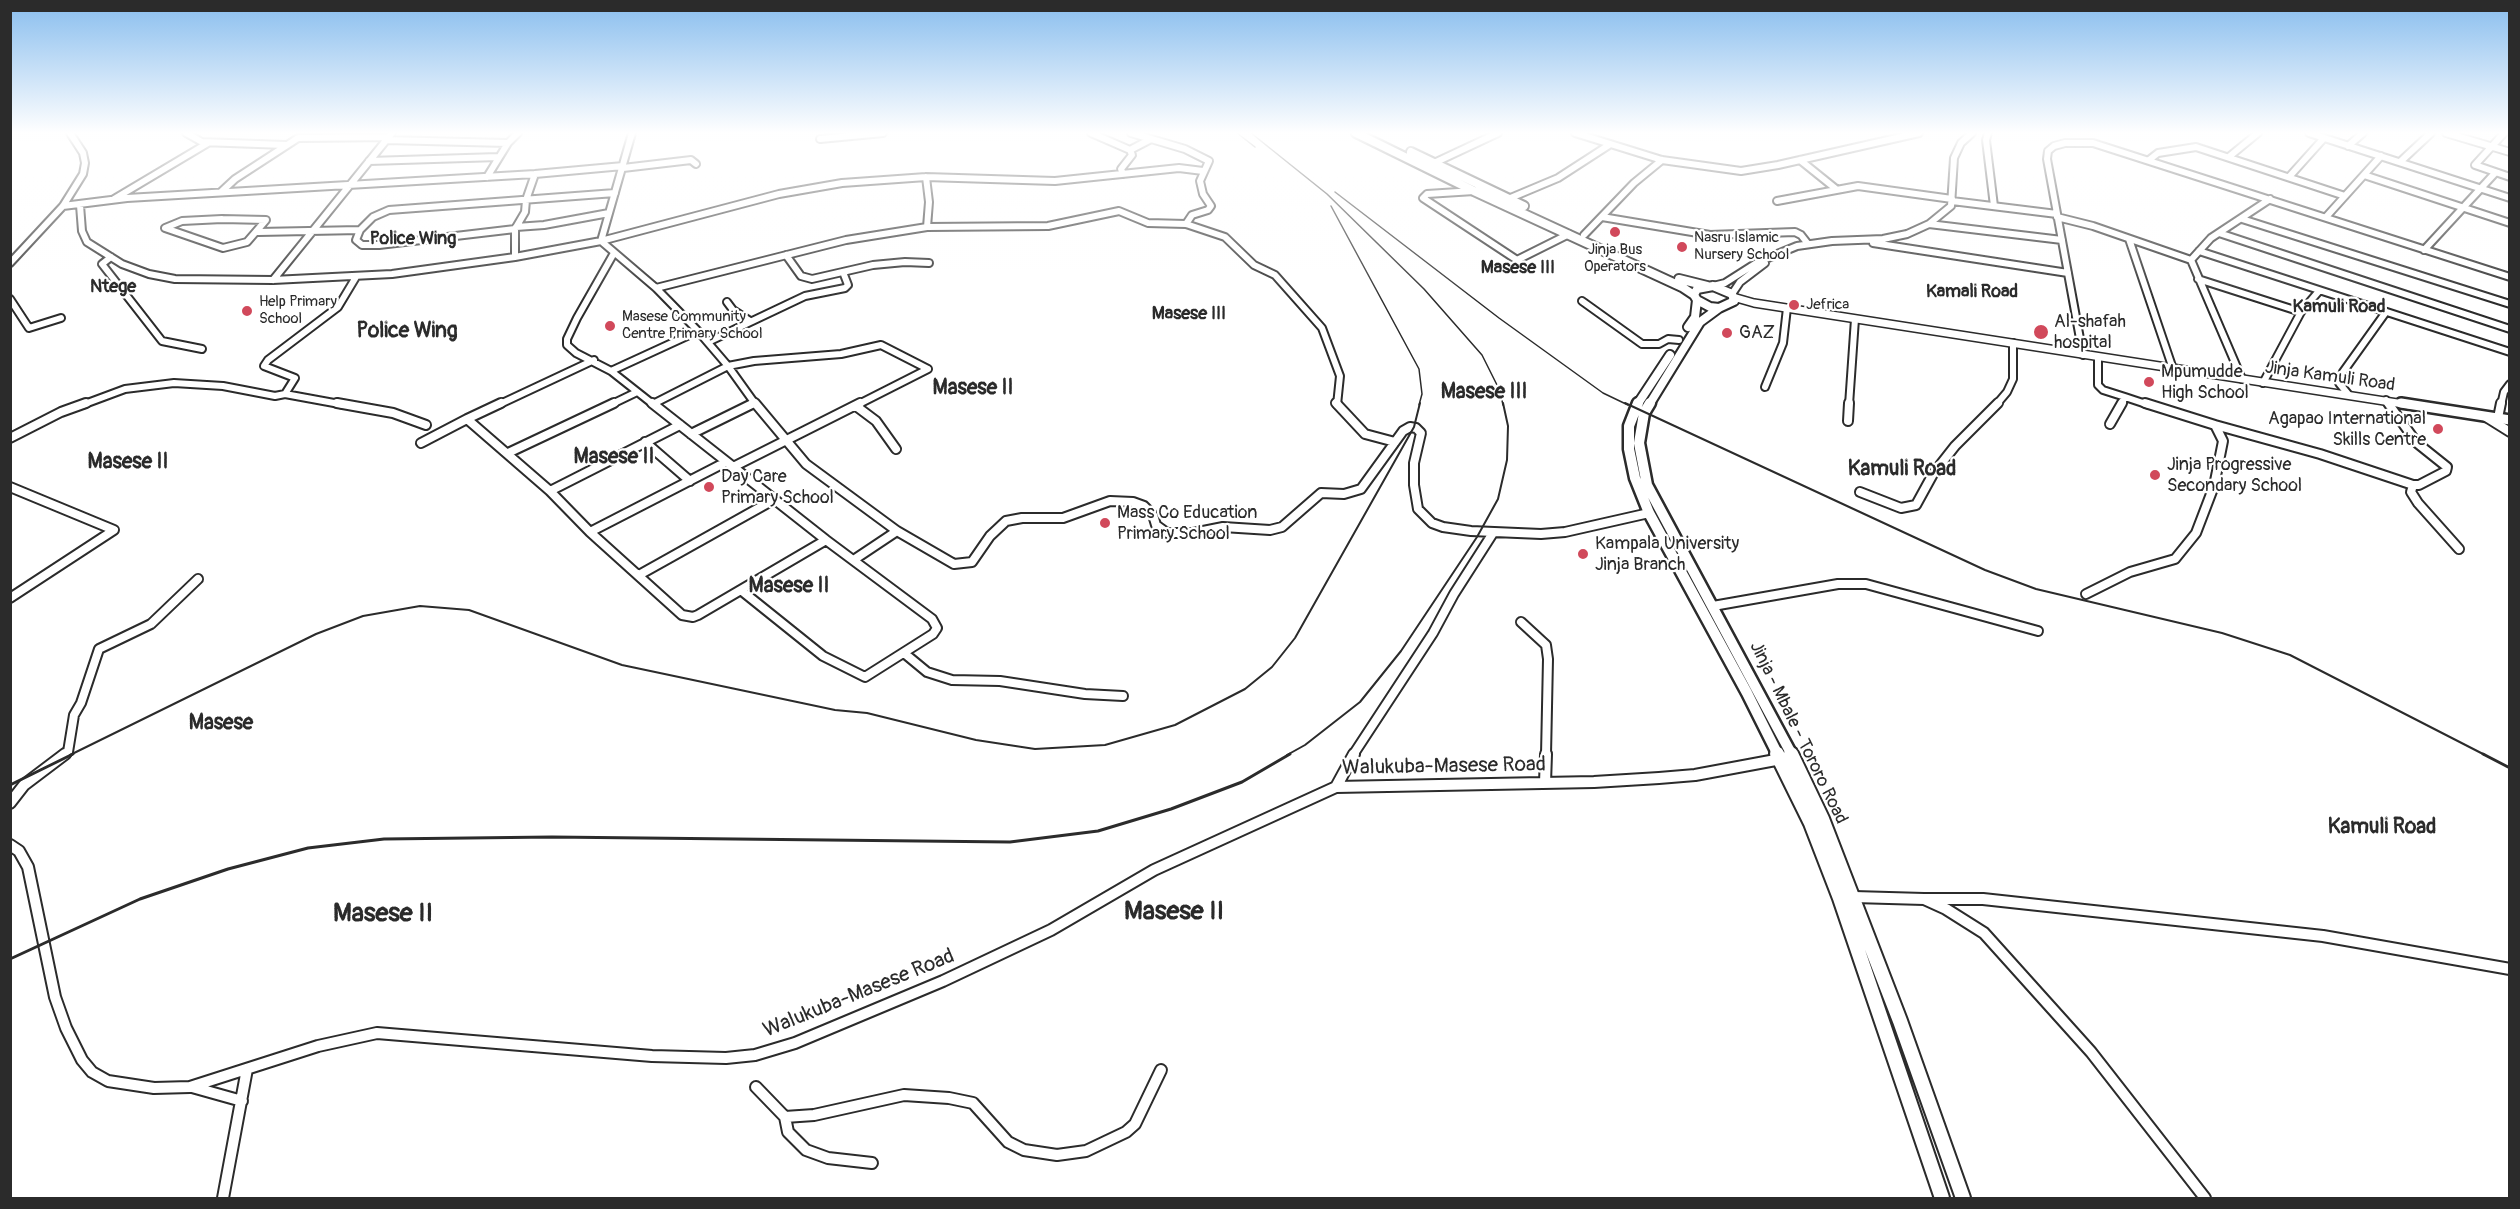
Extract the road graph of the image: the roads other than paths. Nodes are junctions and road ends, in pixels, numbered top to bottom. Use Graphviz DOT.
graph roads {
  1 [pos="74,189"];
  2 [pos="128,189"];
  3 [pos="224,189"];
  4 [pos="276,189"];
  5 [pos="346,189"];
  6 [pos="530,189"];
  7 [pos="616,189"];
  8 [pos="799,189"];
  9 [pos="927,189"];
  10 [pos="1201,189"];
  11 [pos="1471,189"];
  12 [pos="1488,189"];
  13 [pos="1531,189"];
  14 [pos="1628,189"];
  15 [pos="1834,189"];
  16 [pos="1881,189"];
  17 [pos="1953,189"];
  18 [pos="1992,189"];
  19 [pos="2052,189"];
  20 [pos="2238,189"];
  21 [pos="2326,189"];
  22 [pos="2351,189"];
  23 [pos="2407,189"];
  24 [pos="2479,189"];
  25 [pos="2484,189"];
  26 [pos="1474,191"];
  27 [pos="221,192"];
  28 [pos="615,194"];
  29 [pos="2345,196"];
  30 [pos="2510,198"];
  31 [pos="1508,199"];
  32 [pos="110,200"];
  33 [pos="526,200"];
  34 [pos="1952,200"];
  35 [pos="2270,200"];
  36 [pos="1777,201"];
  37 [pos="80,205"];
  38 [pos="63,206"];
  39 [pos="1994,206"];
  40 [pos="2463,208"];
  41 [pos="609,213"];
  42 [pos="2057,215"];
  43 [pos="1602,217"];
  44 [pos="2326,217"];
  45 [pos="2242,219"];
  46 [pos="2510,223"];
  47 [pos="1186,224"];
  48 [pos="1929,224"];
  49 [pos="927,227"];
  50 [pos="516,229"];
  51 [pos="312,230"];
  52 [pos="360,230"];
  53 [pos="258,232"];
  54 [pos="2219,233"];
  55 [pos="1569,234"];
  56 [pos="1584,235"];
  57 [pos="2129,239"];
  58 [pos="2062,240"];
  59 [pos="601,241"];
  60 [pos="1856,241"];
  61 [pos="1808,244"];
  62 [pos="2424,250"];
  63 [pos="2199,251"];
  64 [pos="614,253"];
  65 [pos="786,255"];
  66 [pos="1772,256"];
  67 [pos="111,257"];
  68 [pos="514,257"];
  69 [pos="2191,260"];
  70 [pos="10,263"];
  71 [pos="929,263"];
  72 [pos="843,272"];
  73 [pos="2068,273"];
  74 [pos="356,277"];
  75 [pos="2510,278"];
  76 [pos="2198,279"];
  77 [pos="273,280"];
  78 [pos="1710,286"];
  79 [pos="656,288"];
  80 [pos="2319,291"];
  81 [pos="1695,298"];
  82 [pos="10,299"];
  83 [pos="1732,299"];
  84 [pos="728,302"];
  85 [pos="1582,302"];
  86 [pos="2510,304"];
  87 [pos="1719,308"];
  88 [pos="1787,308"];
  89 [pos="2301,312"];
  90 [pos="2386,312"];
  91 [pos="61,318"];
  92 [pos="1855,319"];
  93 [pos="750,321"];
  94 [pos="2510,329"];
  95 [pos="698,330"];
  96 [pos="1679,340"];
  97 [pos="708,342"];
  98 [pos="2013,343"];
  99 [pos="202,349"];
  100 [pos="2510,352"];
  101 [pos="2083,355"];
  102 [pos="2098,357"];
  103 [pos="594,360"];
  104 [pos="728,366"];
  105 [pos="2173,369"];
  106 [pos="611,371"];
  107 [pos="2242,379"];
  108 [pos="2264,383"];
  109 [pos="2510,384"];
  110 [pos="1765,387"];
  111 [pos="637,392"];
  112 [pos="285,394"];
  113 [pos="2348,394"];
  114 [pos="2125,397"];
  115 [pos="2386,400"];
  116 [pos="754,403"];
  117 [pos="653,404"];
  118 [pos="856,406"];
  119 [pos="2484,416"];
  120 [pos="2498,418"];
  121 [pos="467,419"];
  122 [pos="2510,420"];
  123 [pos="1848,421"];
  124 [pos="2110,424"];
  125 [pos="426,425"];
  126 [pos="680,425"];
  127 [pos="2215,425"];
  128 [pos="2510,432"];
  129 [pos="691,434"];
  130 [pos="10,438"];
  131 [pos="784,440"];
  132 [pos="645,442"];
  133 [pos="1395,442"];
  134 [pos="421,443"];
  135 [pos="896,449"];
  136 [pos="508,453"];
  137 [pos="730,464"];
  138 [pos="690,481"];
  139 [pos="2413,485"];
  140 [pos="10,487"];
  141 [pos="550,491"];
  142 [pos="1860,492"];
  143 [pos="775,499"];
  144 [pos="1649,513"];
  145 [pos="897,531"];
  146 [pos="590,532"];
  147 [pos="1493,532"];
  148 [pos="826,540"];
  149 [pos="2459,549"];
  150 [pos="855,559"];
  151 [pos="639,575"];
  152 [pos="198,579"];
  153 [pos="742,591"];
  154 [pos="2086,594"];
  155 [pos="10,598"];
  156 [pos="1713,606"];
  157 [pos="1521,622"];
  158 [pos="2038,631"];
  159 [pos="904,653"];
  160 [pos="1124,696"];
  161 [pos="1782,759"];
  162 [pos="1545,783"];
  163 [pos="1336,787"];
  164 [pos="10,803"];
  165 [pos="10,845"];
  166 [pos="1854,897"];
  167 [pos="1924,899"];
  168 [pos="2510,969"];
  169 [pos="247,1069"];
  170 [pos="1161,1070"];
  171 [pos="190,1087"];
  172 [pos="756,1087"];
  173 [pos="242,1101"];
  174 [pos="785,1117"];
  175 [pos="872,1163"];
  176 [pos="223,1198"];
  177 [pos="1942,1198"];
  178 [pos="1963,1198"];
  179 [pos="2205,1198"];
  1 -- 38 [label="street"];
  2 -- 32 [label="street"];
  3 -- 27 [label="street"];
  4 -- 27 [label="street"];
  5 -- 51 [label="street"];
  6 -- 33 [label="street"];
  7 -- 28 [label="street"];
  8 -- 59 [label="street"];
  9 -- 49 [label="street"];
  10 -- 47 [label="street"];
  11 -- 26 [label="highway"];
  12 -- 31 [label="highway"];
  13 -- 31 [label="street"];
  14 -- 43 [label="street"];
  15 -- 36 [label="street"];
  16 -- 34 [label="street"];
  17 -- 34 [label="street"];
  18 -- 39 [label="street"];
  19 -- 42 [label="street"];
  20 -- 35 [label="street"];
  21 -- 29 [label="street"];
  22 -- 29 [label="street"];
  23 -- 40 [label="street"];
  24 -- 40 [label="street"];
  25 -- 30 [label="street"];
  26 -- 55 [label="highway"];
  26 -- 55 [label="street"];
  27 -- 32 [label="street"];
  28 -- 33 [label="street"];
  28 -- 41 [label="street"];
  29 -- 44 [label="street"];
  31 -- 56 [label="highway"];
  32 -- 37 [label="street"];
  33 -- 50 [label="street"];
  33 -- 52 [label="street"];
  34 -- 39 [label="street"];
  34 -- 48 [label="street"];
  35 -- 44 [label="street"];
  35 -- 45 [label="street"];
  37 -- 38 [label="street"];
  37 -- 67 [label="street"];
  38 -- 70 [label="street"];
  39 -- 42 [label="street"];
  40 -- 46 [label="street"];
  40 -- 62 [label="street"];
  41 -- 50 [label="street"];
  41 -- 59 [label="street"];
  42 -- 57 [label="street"];
  42 -- 58 [label="street"];
  43 -- 56 [label="street"];
  43 -- 61 [label="street"];
  44 -- 62 [label="street"];
  45 -- 54 [label="street"];
  45 -- 86 [label="street"];
  47 -- 49 [label="street"];
  47 -- 133 [label="street"];
  48 -- 58 [label="street"];
  48 -- 60 [label="street"];
  49 -- 65 [label="street"];
  50 -- 52 [label="street"];
  50 -- 68 [label="street"];
  51 -- 52 [label="street"];
  51 -- 53 [label="street"];
  51 -- 77 [label="street"];
  53 -- 53 [label="street"];
  54 -- 63 [label="street"];
  54 -- 94 [label="street"];
  55 -- 81 [label="highway"];
  56 -- 78 [label="highway"];
  57 -- 69 [label="street"];
  57 -- 105 [label="street"];
  58 -- 73 [label="street"];
  59 -- 64 [label="street"];
  59 -- 68 [label="street"];
  60 -- 61 [label="street"];
  60 -- 73 [label="street"];
  61 -- 66 [label="street"];
  62 -- 75 [label="street"];
  63 -- 69 [label="street"];
  63 -- 80 [label="street"];
  64 -- 79 [label="street"];
  64 -- 103 [label="street"];
  65 -- 72 [label="street"];
  65 -- 79 [label="street"];
  66 -- 78 [label="street"];
  66 -- 83 [label="street"];
  67 -- 77 [label="street"];
  67 -- 99 [label="street"];
  68 -- 74 [label="street"];
  69 -- 76 [label="street"];
  71 -- 72 [label="street"];
  72 -- 93 [label="street"];
  73 -- 101 [label="street"];
  74 -- 77 [label="street"];
  74 -- 112 [label="street"];
  76 -- 89 [label="street"];
  76 -- 107 [label="street"];
  78 -- 81 [label="highway"];
  78 -- 83 [label="highway"];
  79 -- 95 [label="street"];
  80 -- 89 [label="street"];
  80 -- 90 [label="street"];
  81 -- 87 [label="highway"];
  81 -- 96 [label="highway, Jinja - Mbale - Tororo Road"];
  82 -- 91 [label="street"];
  83 -- 87 [label="highway"];
  83 -- 88 [label="main road, Jinja Kamuli Road"];
  84 -- 93 [label="street"];
  85 -- 96 [label="street"];
  87 -- 156 [label="highway, Jinja - Mbale - Tororo Road"];
  88 -- 92 [label="main road, Jinja Kamuli Road"];
  88 -- 110 [label="street"];
  89 -- 108 [label="street"];
  90 -- 100 [label="street"];
  90 -- 113 [label="street"];
  92 -- 98 [label="main road, Jinja Kamuli Road"];
  92 -- 123 [label="street"];
  93 -- 97 [label="street"];
  95 -- 97 [label="street"];
  95 -- 106 [label="street"];
  96 -- 144 [label="highway, Jinja - Mbale - Tororo Road"];
  97 -- 104 [label="street"];
  98 -- 101 [label="main road, Jinja Kamuli Road"];
  98 -- 142 [label="street"];
  101 -- 102 [label="main road, Jinja Kamuli Road"];
  102 -- 105 [label="main road, Jinja Kamuli Road"];
  102 -- 114 [label="street"];
  103 -- 106 [label="street"];
  103 -- 121 [label="street"];
  104 -- 116 [label="street"];
  104 -- 117 [label="street"];
  104 -- 118 [label="street"];
  105 -- 107 [label="main road, Jinja Kamuli Road"];
  106 -- 111 [label="street"];
  107 -- 108 [label="main road, Jinja Kamuli Road"];
  108 -- 113 [label="main road, Jinja Kamuli Road"];
  109 -- 120 [label="street"];
  111 -- 117 [label="street"];
  111 -- 136 [label="street"];
  112 -- 125 [label="street"];
  112 -- 130 [label="street"];
  113 -- 115 [label="main road, Jinja Kamuli Road"];
  114 -- 124 [label="street"];
  114 -- 127 [label="street"];
  115 -- 119 [label="main road, Jinja Kamuli Road"];
  115 -- 139 [label="street"];
  116 -- 129 [label="street"];
  116 -- 131 [label="street"];
  117 -- 126 [label="street"];
  118 -- 131 [label="street"];
  118 -- 135 [label="street"];
  119 -- 120 [label="main road, Jinja Kamuli Road"];
  119 -- 128 [label="street"];
  120 -- 122 [label="main road, Jinja Kamuli Road"];
  121 -- 134 [label="street"];
  121 -- 136 [label="street"];
  126 -- 129 [label="street"];
  126 -- 132 [label="street"];
  127 -- 139 [label="street"];
  127 -- 154 [label="street"];
  129 -- 137 [label="street"];
  131 -- 137 [label="street"];
  131 -- 145 [label="street"];
  132 -- 138 [label="street"];
  132 -- 141 [label="street"];
  133 -- 145 [label="street"];
  133 -- 147 [label="street"];
  136 -- 141 [label="street"];
  137 -- 138 [label="street"];
  137 -- 143 [label="street"];
  138 -- 146 [label="street"];
  139 -- 149 [label="street"];
  140 -- 155 [label="street"];
  141 -- 146 [label="street"];
  143 -- 148 [label="street"];
  143 -- 151 [label="street"];
  144 -- 147 [label="street"];
  144 -- 161 [label="highway, Jinja - Mbale - Tororo Road"];
  145 -- 150 [label="street"];
  146 -- 151 [label="street"];
  147 -- 163 [label="street"];
  148 -- 150 [label="street"];
  148 -- 153 [label="street"];
  150 -- 159 [label="street"];
  151 -- 153 [label="street"];
  152 -- 164 [label="street"];
  153 -- 159 [label="street"];
  156 -- 158 [label="street"];
  156 -- 166 [label="highway, Jinja - Mbale - Tororo Road"];
  157 -- 162 [label="street"];
  159 -- 160 [label="street"];
  161 -- 162 [label="street, Walukuba-Masese Road"];
  161 -- 177 [label="highway, Jinja - Mbale - Tororo Road"];
  162 -- 163 [label="street, Walukuba-Masese Road"];
  163 -- 169 [label="street, Walukuba-Masese Road"];
  165 -- 171 [label="street, Walukuba-Masese Road"];
  166 -- 167 [label="street"];
  166 -- 178 [label="highway, Jinja - Mbale - Tororo Road"];
  167 -- 168 [label="street"];
  167 -- 179 [label="street"];
  169 -- 171 [label="street, Walukuba-Masese Road"];
  169 -- 173 [label="street"];
  170 -- 174 [label="street"];
  171 -- 173 [label="street"];
  172 -- 174 [label="street"];
  173 -- 176 [label="street"];
  174 -- 175 [label="street"];
}
